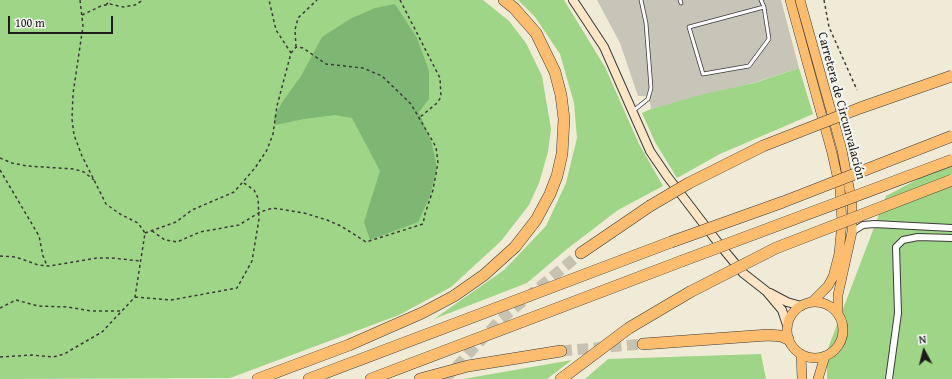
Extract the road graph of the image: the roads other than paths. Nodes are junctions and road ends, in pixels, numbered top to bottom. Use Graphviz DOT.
graph roads {
  1 [pos="504,0"];
  2 [pos="573,0"];
  3 [pos="641,0"];
  4 [pos="761,0"];
  5 [pos="790,0"];
  6 [pos="800,0"];
  7 [pos="764,7"];
  8 [pos="952,76"];
  9 [pos="632,112"];
  10 [pos="952,136"];
  11 [pos="952,160"];
  12 [pos="952,180"];
  13 [pos="852,203"];
  14 [pos="874,224"];
  15 [pos="952,228"];
  16 [pos="852,232"];
  17 [pos="952,238"];
  18 [pos="581,253"];
  19 [pos="766,291"];
  20 [pos="812,302"];
  21 [pos="801,306"];
  22 [pos="838,313"];
  23 [pos="787,325"];
  24 [pos="788,339"];
  25 [pos="643,344"];
  26 [pos="561,351"];
  27 [pos="801,354"];
  28 [pos="825,356"];
  29 [pos="258,379"];
  30 [pos="309,379"];
  31 [pos="371,379"];
  32 [pos="420,379"];
  33 [pos="561,379"];
  34 [pos="802,379"];
  35 [pos="818,379"];
  36 [pos="888,379"];
  1 -- 29 [label="highway"];
  2 -- 9 [label="street"];
  3 -- 9 [label="lane"];
  4 -- 7 [label="lane"];
  5 -- 20 [label="main road, Carretera de Circunvalación"];
  6 -- 13 [label="main road, Carretera de Circunvalación"];
  7 -- 7 [label="lane"];
  8 -- 18 [label="highway, bridge"];
  9 -- 19 [label="street"];
  10 -- 30 [label="highway, bridge"];
  11 -- 31 [label="highway, bridge"];
  12 -- 33 [label="highway, bridge"];
  13 -- 14 [label="street"];
  13 -- 16 [label="main road, Carretera de Circunvalación"];
  14 -- 15 [label="street"];
  14 -- 16 [label="street"];
  16 -- 22 [label="main road, Carretera de Circunvalación"];
  17 -- 36 [label="street"];
  19 -- 21 [label="street"];
  19 -- 23 [label="street"];
  20 -- 21 [label="main road"];
  20 -- 22 [label="main road"];
  21 -- 23 [label="main road"];
  22 -- 28 [label="main road"];
  23 -- 24 [label="main road"];
  24 -- 25 [label="highway"];
  24 -- 27 [label="main road"];
  26 -- 32 [label="highway"];
  27 -- 28 [label="main road"];
  27 -- 34 [label="main road"];
  28 -- 35 [label="main road"];
}
